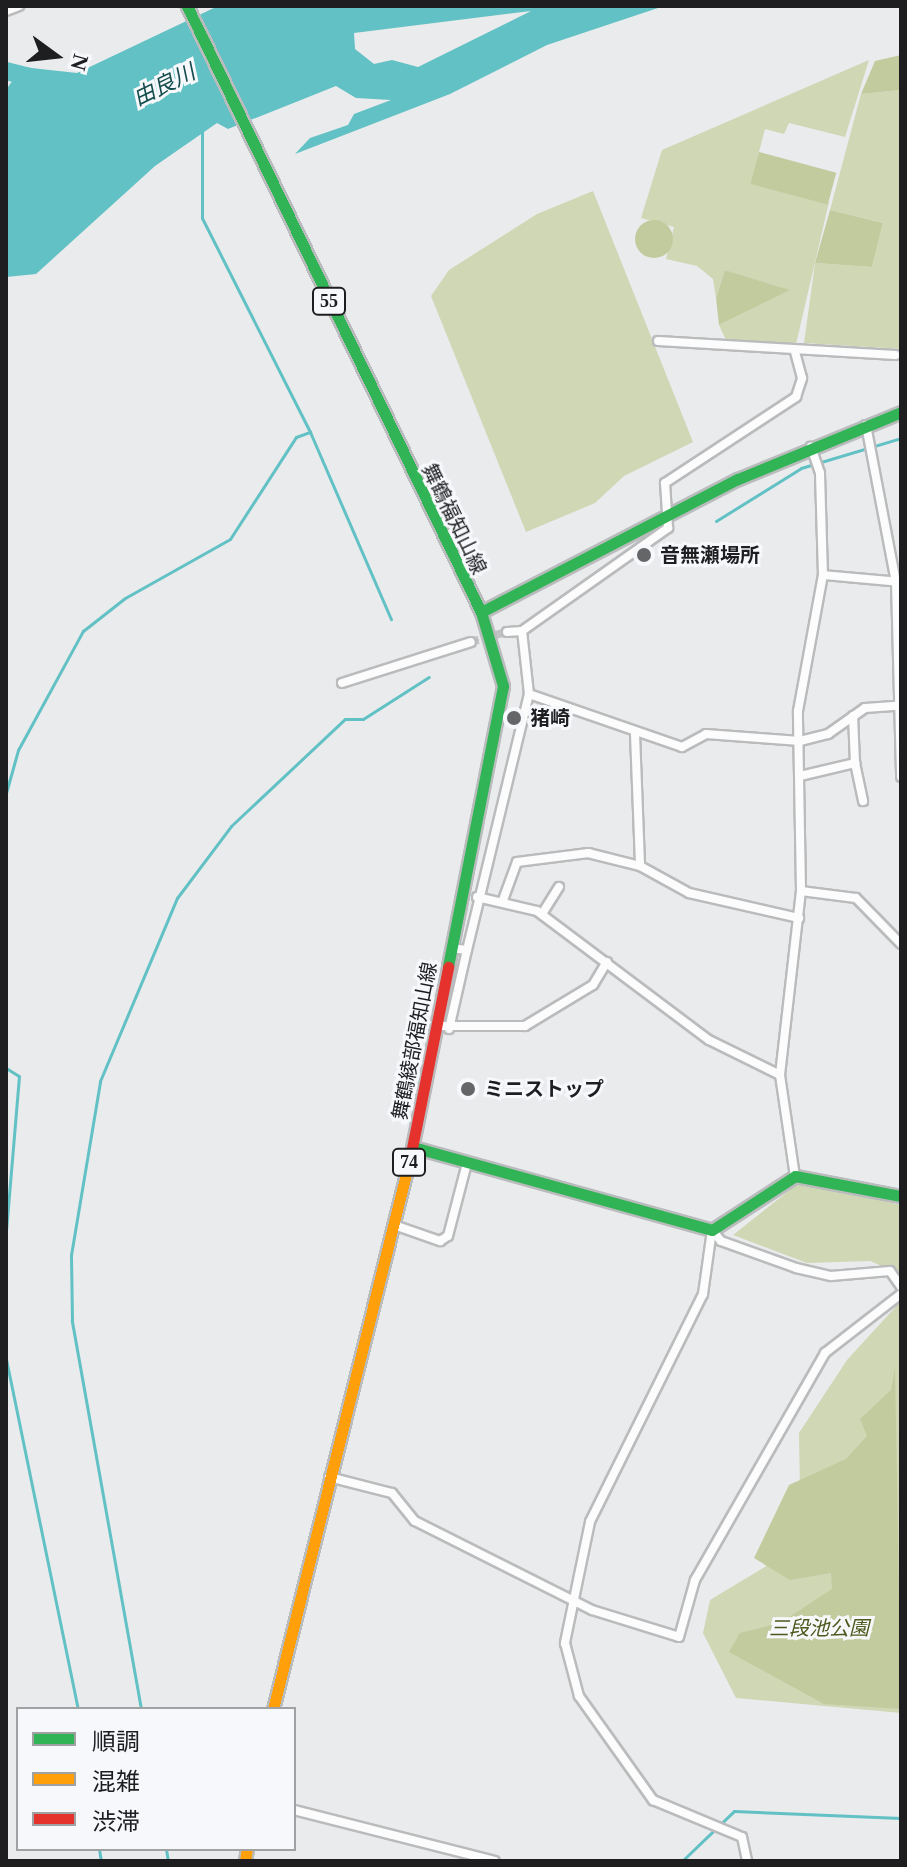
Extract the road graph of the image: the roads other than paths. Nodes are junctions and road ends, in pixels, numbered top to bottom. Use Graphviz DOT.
graph roads {
  1 [pos="19,6"];
  2 [pos="186,6"];
  3 [pos="6,11"];
  4 [pos="658,341"];
  5 [pos="794,349"];
  6 [pos="896,355"];
  7 [pos="901,412"];
  8 [pos="866,425"];
  9 [pos="811,447"];
  10 [pos="668,513"];
  11 [pos="823,575"];
  12 [pos="898,582"];
  13 [pos="481,612"];
  14 [pos="522,631"];
  15 [pos="507,632"];
  16 [pos="471,642"];
  17 [pos="897,658"];
  18 [pos="342,683"];
  19 [pos="529,694"];
  20 [pos="897,706"];
  21 [pos="853,716"];
  22 [pos="635,734"];
  23 [pos="800,741"];
  24 [pos="855,763"];
  25 [pos="800,776"];
  26 [pos="901,777"];
  27 [pos="863,801"];
  28 [pos="640,866"];
  29 [pos="559,887"];
  30 [pos="801,891"];
  31 [pos="477,897"];
  32 [pos="503,900"];
  33 [pos="542,914"];
  34 [pos="799,918"];
  35 [pos="901,944"];
  36 [pos="451,948"];
  37 [pos="467,950"];
  38 [pos="607,962"];
  39 [pos="436,1026"];
  40 [pos="449,1029"];
  41 [pos="780,1075"];
  42 [pos="413,1147"];
  43 [pos="467,1163"];
  44 [pos="795,1176"];
  45 [pos="901,1196"];
  46 [pos="394,1225"];
  47 [pos="712,1230"];
  48 [pos="901,1287"];
  49 [pos="901,1294"];
  50 [pos="329,1477"];
  51 [pos="572,1599"];
  52 [pos="273,1707"];
  53 [pos="296,1811"];
  54 [pos="495,1861"];
  55 [pos="747,1861"];
  1 -- 3 [label="street"];
  2 -- 13 [label="main road, 舞鶴福知山線 / 55"];
  4 -- 5 [label="street"];
  5 -- 6 [label="street"];
  5 -- 10 [label="street"];
  7 -- 8 [label="main road"];
  8 -- 9 [label="main road"];
  8 -- 12 [label="street"];
  9 -- 10 [label="main road"];
  9 -- 11 [label="street"];
  10 -- 13 [label="main road"];
  10 -- 14 [label="street"];
  11 -- 12 [label="street"];
  11 -- 23 [label="street"];
  12 -- 17 [label="street"];
  13 -- 36 [label="main road, 舞鶴綾部福知山線 / 74"];
  14 -- 15 [label="street"];
  14 -- 19 [label="street"];
  16 -- 18 [label="street"];
  17 -- 20 [label="street"];
  19 -- 22 [label="street"];
  19 -- 31 [label="street"];
  20 -- 21 [label="street"];
  20 -- 26 [label="street"];
  21 -- 23 [label="street"];
  21 -- 24 [label="street"];
  22 -- 23 [label="street"];
  22 -- 28 [label="street"];
  23 -- 25 [label="street"];
  24 -- 25 [label="street"];
  24 -- 27 [label="street"];
  25 -- 30 [label="street"];
  28 -- 32 [label="street"];
  28 -- 34 [label="street"];
  29 -- 33 [label="street"];
  30 -- 34 [label="street"];
  30 -- 35 [label="street"];
  31 -- 32 [label="street"];
  31 -- 37 [label="street"];
  32 -- 33 [label="street"];
  33 -- 38 [label="street"];
  34 -- 41 [label="street"];
  36 -- 37 [label="street"];
  36 -- 39 [label="main road, 舞鶴綾部福知山線 / 74"];
  37 -- 40 [label="street"];
  38 -- 40 [label="street"];
  38 -- 41 [label="street"];
  39 -- 40 [label="street"];
  39 -- 42 [label="main road, 舞鶴綾部福知山線 / 74"];
  41 -- 44 [label="street"];
  42 -- 43 [label="main road"];
  42 -- 46 [label="main road, 舞鶴綾部福知山線 / 74"];
  43 -- 46 [label="street"];
  43 -- 47 [label="main road"];
  44 -- 45 [label="main road"];
  44 -- 47 [label="main road"];
  46 -- 50 [label="main road, 舞鶴綾部福知山線 / 74"];
  47 -- 48 [label="street"];
  47 -- 51 [label="street"];
  49 -- 51 [label="street"];
  50 -- 51 [label="street"];
  50 -- 52 [label="main road, 舞鶴綾部福知山線 / 74"];
  51 -- 55 [label="street"];
  53 -- 54 [label="street"];
}
